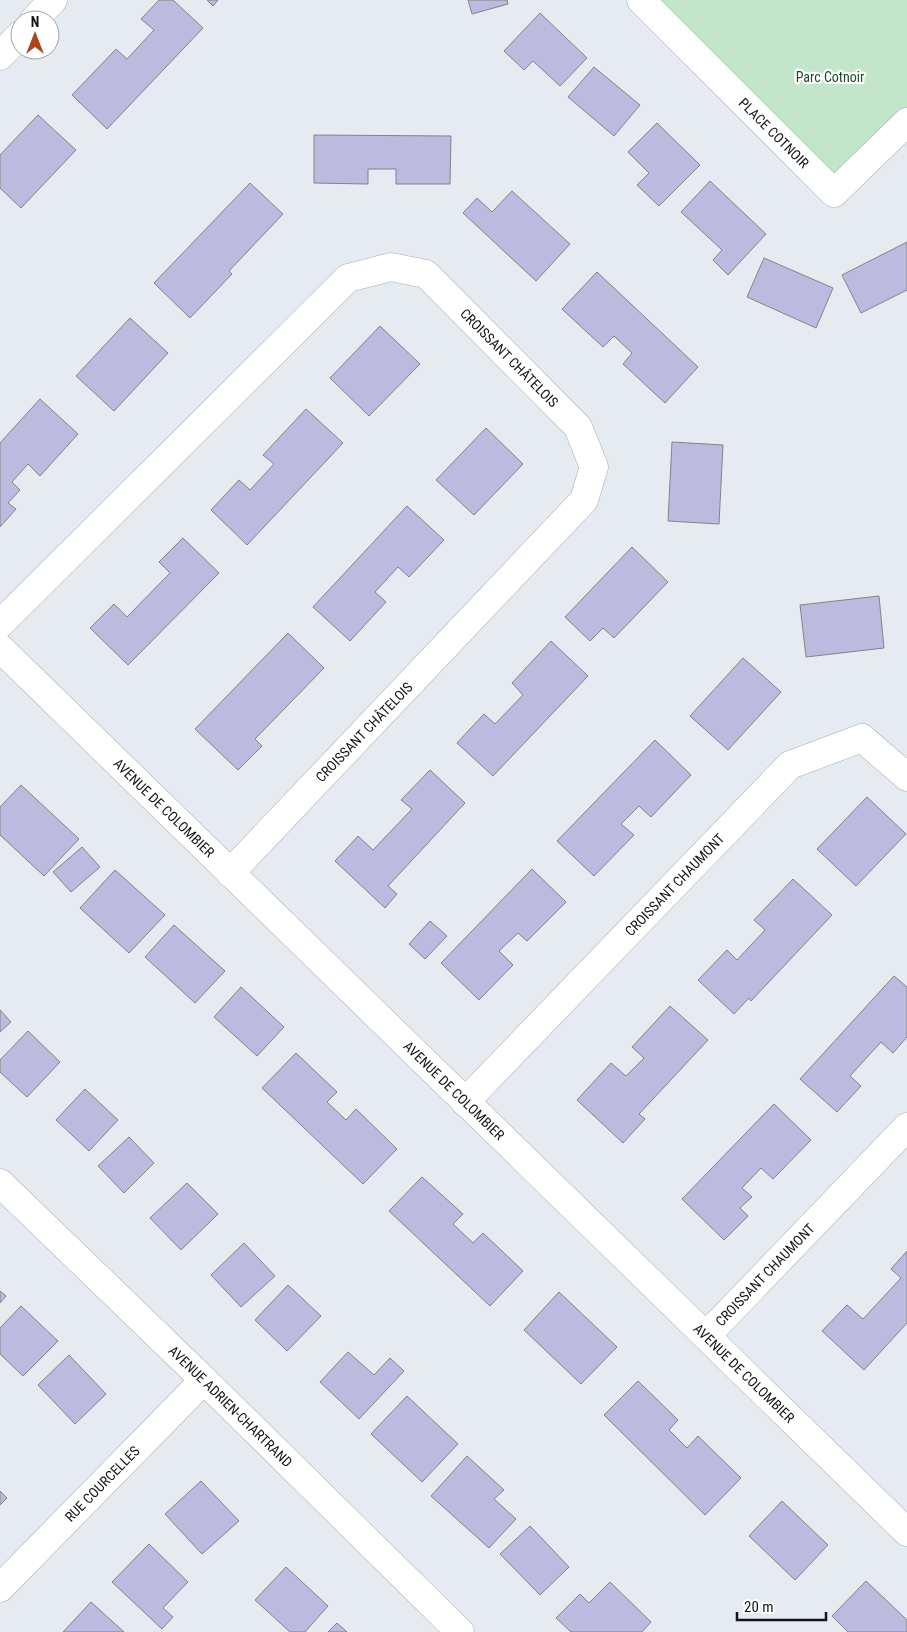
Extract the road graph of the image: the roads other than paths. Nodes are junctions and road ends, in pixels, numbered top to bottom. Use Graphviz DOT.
graph roads {
  1 [pos="53,0"];
  2 [pos="641,0"];
  3 [pos="44,10"];
  4 [pos="10,46"];
  5 [pos="0,56"];
  6 [pos="907,122"];
  7 [pos="0,624"];
  8 [pos="0,648"];
  9 [pos="907,778"];
  10 [pos="230,873"];
  11 [pos="465,1102"];
  12 [pos="907,1127"];
  13 [pos="0,1183"];
  14 [pos="706,1336"];
  15 [pos="204,1380"];
  16 [pos="907,1532"];
  17 [pos="0,1588"];
  18 [pos="460,1632"];
  1 -- 3 [label="street"];
  2 -- 6 [label="street, PLACE COTNOIR"];
  4 -- 5 [label="street"];
  7 -- 10 [label="street, CROISSANT CHÂTELOIS"];
  8 -- 10 [label="street, AVENUE DE COLOMBIER"];
  9 -- 11 [label="street, CROISSANT CHAUMONT"];
  10 -- 11 [label="street, AVENUE DE COLOMBIER"];
  11 -- 14 [label="street, AVENUE DE COLOMBIER"];
  12 -- 14 [label="street, CROISSANT CHAUMONT"];
  13 -- 15 [label="street, AVENUE ADRIEN-CHARTRAND"];
  14 -- 16 [label="street, AVENUE DE COLOMBIER"];
  15 -- 17 [label="street, RUE COURCELLES"];
  15 -- 18 [label="street, AVENUE ADRIEN-CHARTRAND"];
}
